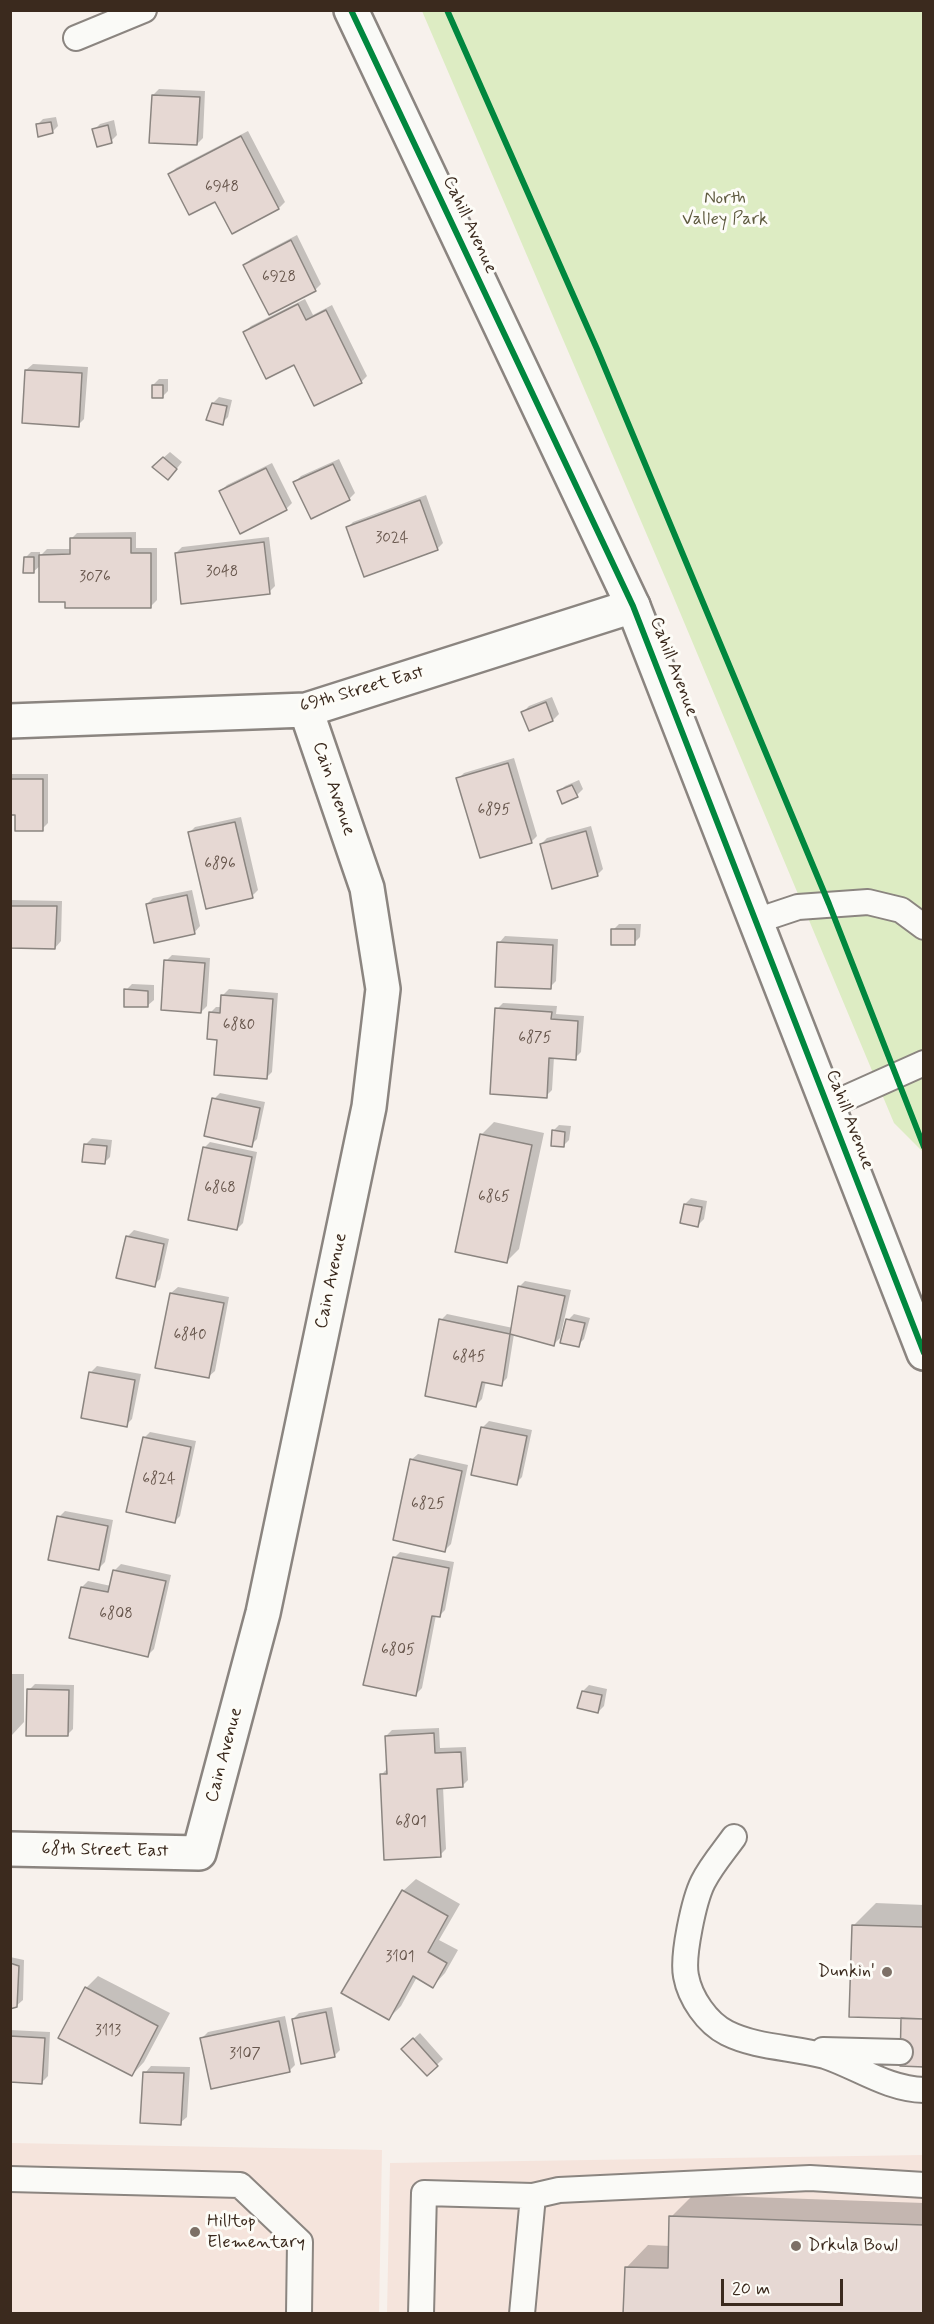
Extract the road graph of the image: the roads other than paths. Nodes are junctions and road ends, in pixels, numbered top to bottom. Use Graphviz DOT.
graph roads {
  1 [pos="144,10"];
  2 [pos="351,10"];
  3 [pos="76,39"];
  4 [pos="633,606"];
  5 [pos="306,710"];
  6 [pos="10,721"];
  7 [pos="756,921"];
  8 [pos="924,927"];
  9 [pos="924,1063"];
  10 [pos="828,1106"];
  11 [pos="924,1353"];
  12 [pos="734,1837"];
  13 [pos="10,1849"];
  14 [pos="199,1853"];
  15 [pos="800,2049"];
  16 [pos="900,2052"];
  17 [pos="924,2090"];
  18 [pos="10,2179"];
  19 [pos="924,2185"];
  20 [pos="533,2196"];
  21 [pos="299,2313"];
  22 [pos="422,2313"];
  23 [pos="522,2313"];
  1 -- 3 [label="lane"];
  2 -- 4 [label="street, Cahill Avenue"];
  4 -- 5 [label="street, 69th Street East"];
  4 -- 7 [label="street, Cahill Avenue"];
  5 -- 6 [label="street, 69th Street East"];
  5 -- 14 [label="street, Cain Avenue"];
  7 -- 8 [label="lane"];
  7 -- 10 [label="street, Cahill Avenue"];
  9 -- 10 [label="lane"];
  10 -- 11 [label="street, Cahill Avenue"];
  12 -- 15 [label="lane"];
  13 -- 14 [label="street, 68th Street East"];
  15 -- 16 [label="lane"];
  15 -- 17 [label="lane"];
  18 -- 21 [label="lane"];
  19 -- 20 [label="lane"];
  20 -- 22 [label="lane"];
  20 -- 23 [label="lane"];
}
